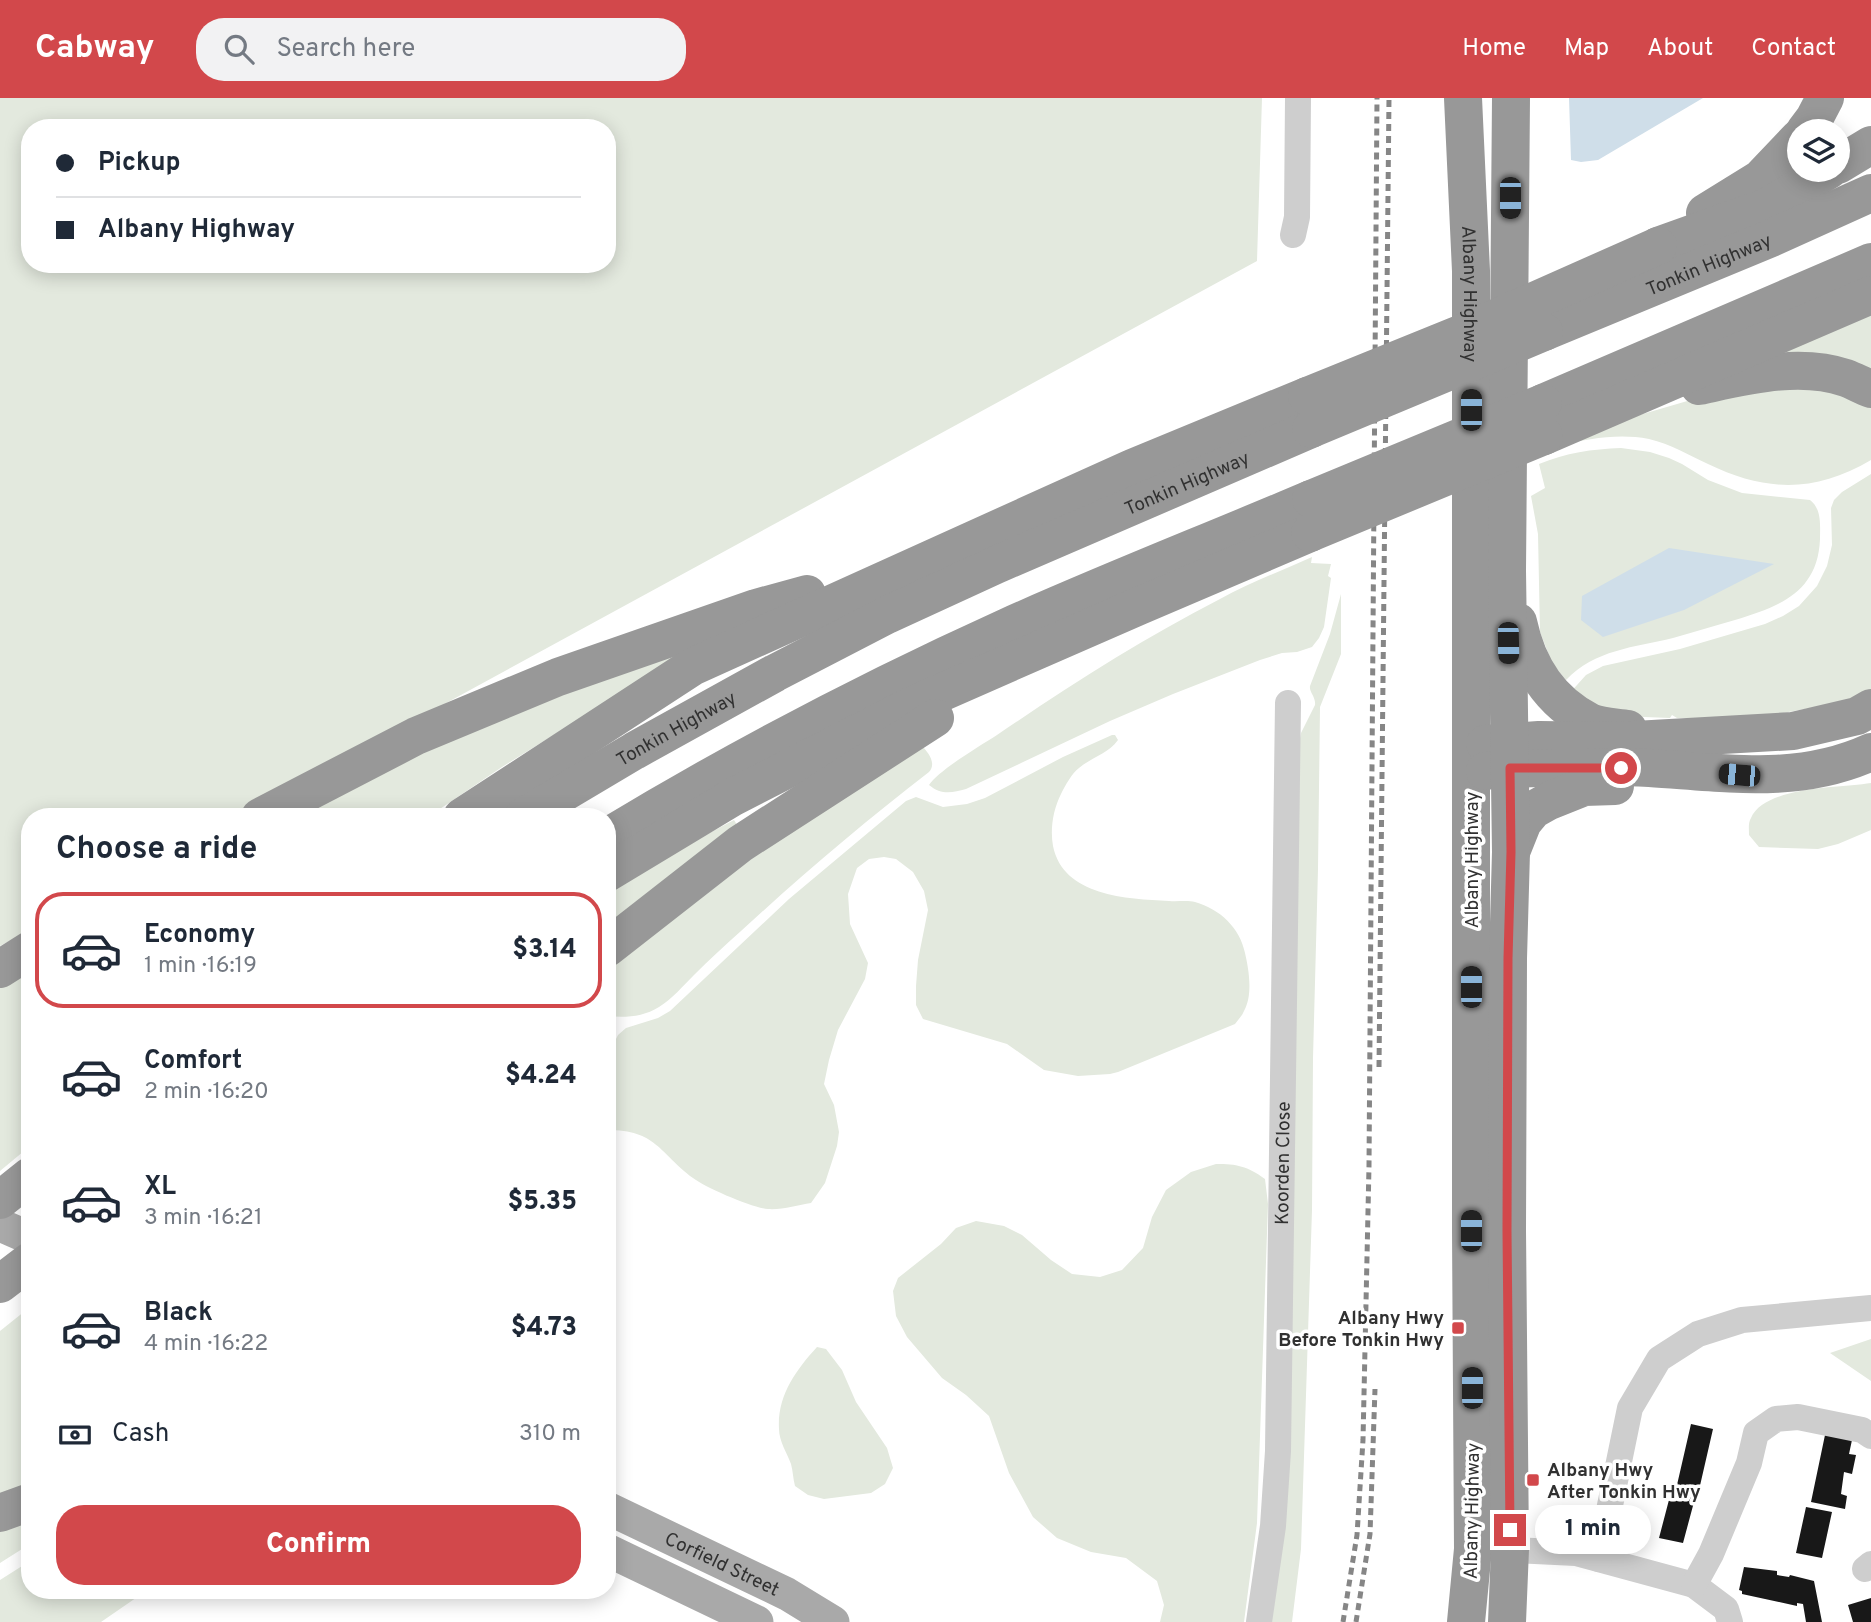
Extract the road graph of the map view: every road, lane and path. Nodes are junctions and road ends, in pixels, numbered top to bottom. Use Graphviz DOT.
graph roads {
  1 [pos="1298,98"];
  2 [pos="1464,98"];
  3 [pos="1511,98"];
  4 [pos="1825,98"];
  5 [pos="1814,119"];
  6 [pos="1871,145"];
  7 [pos="1787,151"];
  8 [pos="1850,158"];
  9 [pos="1809,182"];
  10 [pos="1871,193"];
  11 [pos="1293,234"];
  12 [pos="1658,246"];
  13 [pos="1871,262"];
  14 [pos="1871,295"];
  15 [pos="1871,389"];
  16 [pos="1624,402"];
  17 [pos="1309,413"];
  18 [pos="1543,420"];
  19 [pos="1311,516"];
  20 [pos="933,558"];
  21 [pos="1507,571"];
  22 [pos="1139,606"];
  23 [pos="1288,703"];
  24 [pos="1871,708"];
  25 [pos="1672,737"];
  26 [pos="1871,752"];
  27 [pos="1510,755"];
  28 [pos="1471,759"];
  29 [pos="1739,775"];
  30 [pos="277,808"];
  31 [pos="476,808"];
  32 [pos="538,808"];
  33 [pos="616,832"];
  34 [pos="1511,852"];
  35 [pos="616,868"];
  36 [pos="616,941"];
  37 [pos="21,956"];
  38 [pos="0,969"];
  39 [pos="0,1225"];
  40 [pos="21,1234"];
  41 [pos="21,1268"];
  42 [pos="0,1271"];
  43 [pos="21,1281"];
  44 [pos="0,1284"];
  45 [pos="1871,1308"];
  46 [pos="1871,1436"];
  47 [pos="21,1505"];
  48 [pos="616,1512"];
  49 [pos="0,1513"];
  50 [pos="1473,1549"];
  51 [pos="1510,1549"];
  52 [pos="616,1554"];
  53 [pos="1599,1559"];
  54 [pos="1693,1585"];
  55 [pos="757,1622"];
  56 [pos="833,1622"];
  57 [pos="1259,1622"];
  58 [pos="1466,1622"];
  59 [pos="1507,1622"];
  60 [pos="1730,1622"];
  1 -- 11 [label="street"];
  2 -- 28 [label="highway, Albany Highway"];
  3 -- 21 [label="highway, Albany Highway"];
  4 -- 5 [label="highway"];
  6 -- 8 [label="highway"];
  7 -- 12 [label="highway"];
  9 -- 12 [label="highway"];
  10 -- 17 [label="highway, Tonkin Highway, bridge"];
  12 -- 17 [label="highway, bridge"];
  13 -- 18 [label="highway"];
  14 -- 16 [label="highway"];
  15 -- 16 [label="highway"];
  16 -- 18 [label="highway"];
  17 -- 20 [label="highway"];
  17 -- 32 [label="highway, Tonkin Highway"];
  18 -- 19 [label="highway, bridge"];
  19 -- 22 [label="highway"];
  19 -- 33 [label="highway"];
  20 -- 30 [label="highway"];
  20 -- 31 [label="highway"];
  21 -- 25 [label="highway"];
  21 -- 27 [label="highway, Albany Highway"];
  22 -- 35 [label="highway"];
  22 -- 36 [label="highway"];
  23 -- 57 [label="street, Koorden Close"];
  24 -- 25 [label="highway"];
  25 -- 27 [label="highway"];
  26 -- 29 [label="highway"];
  27 -- 28 [label="highway"];
  27 -- 29 [label="highway"];
  27 -- 34 [label="highway, Albany Highway"];
  28 -- 50 [label="highway, Albany Highway"];
  29 -- 34 [label="highway"];
  34 -- 51 [label="highway, Albany Highway"];
  37 -- 38 [label="highway"];
  39 -- 40 [label="main road"];
  41 -- 44 [label="highway, bridge"];
  42 -- 43 [label="main road"];
  45 -- 53 [label="street"];
  46 -- 54 [label="street"];
  47 -- 49 [label="highway"];
  48 -- 56 [label="main road, Corfield Street"];
  50 -- 51 [label="street"];
  50 -- 58 [label="highway, Albany Highway"];
  51 -- 53 [label="street"];
  51 -- 59 [label="highway, Albany Highway"];
  52 -- 55 [label="main road, Corfield Street"];
  53 -- 54 [label="street"];
  54 -- 60 [label="street"];
}
